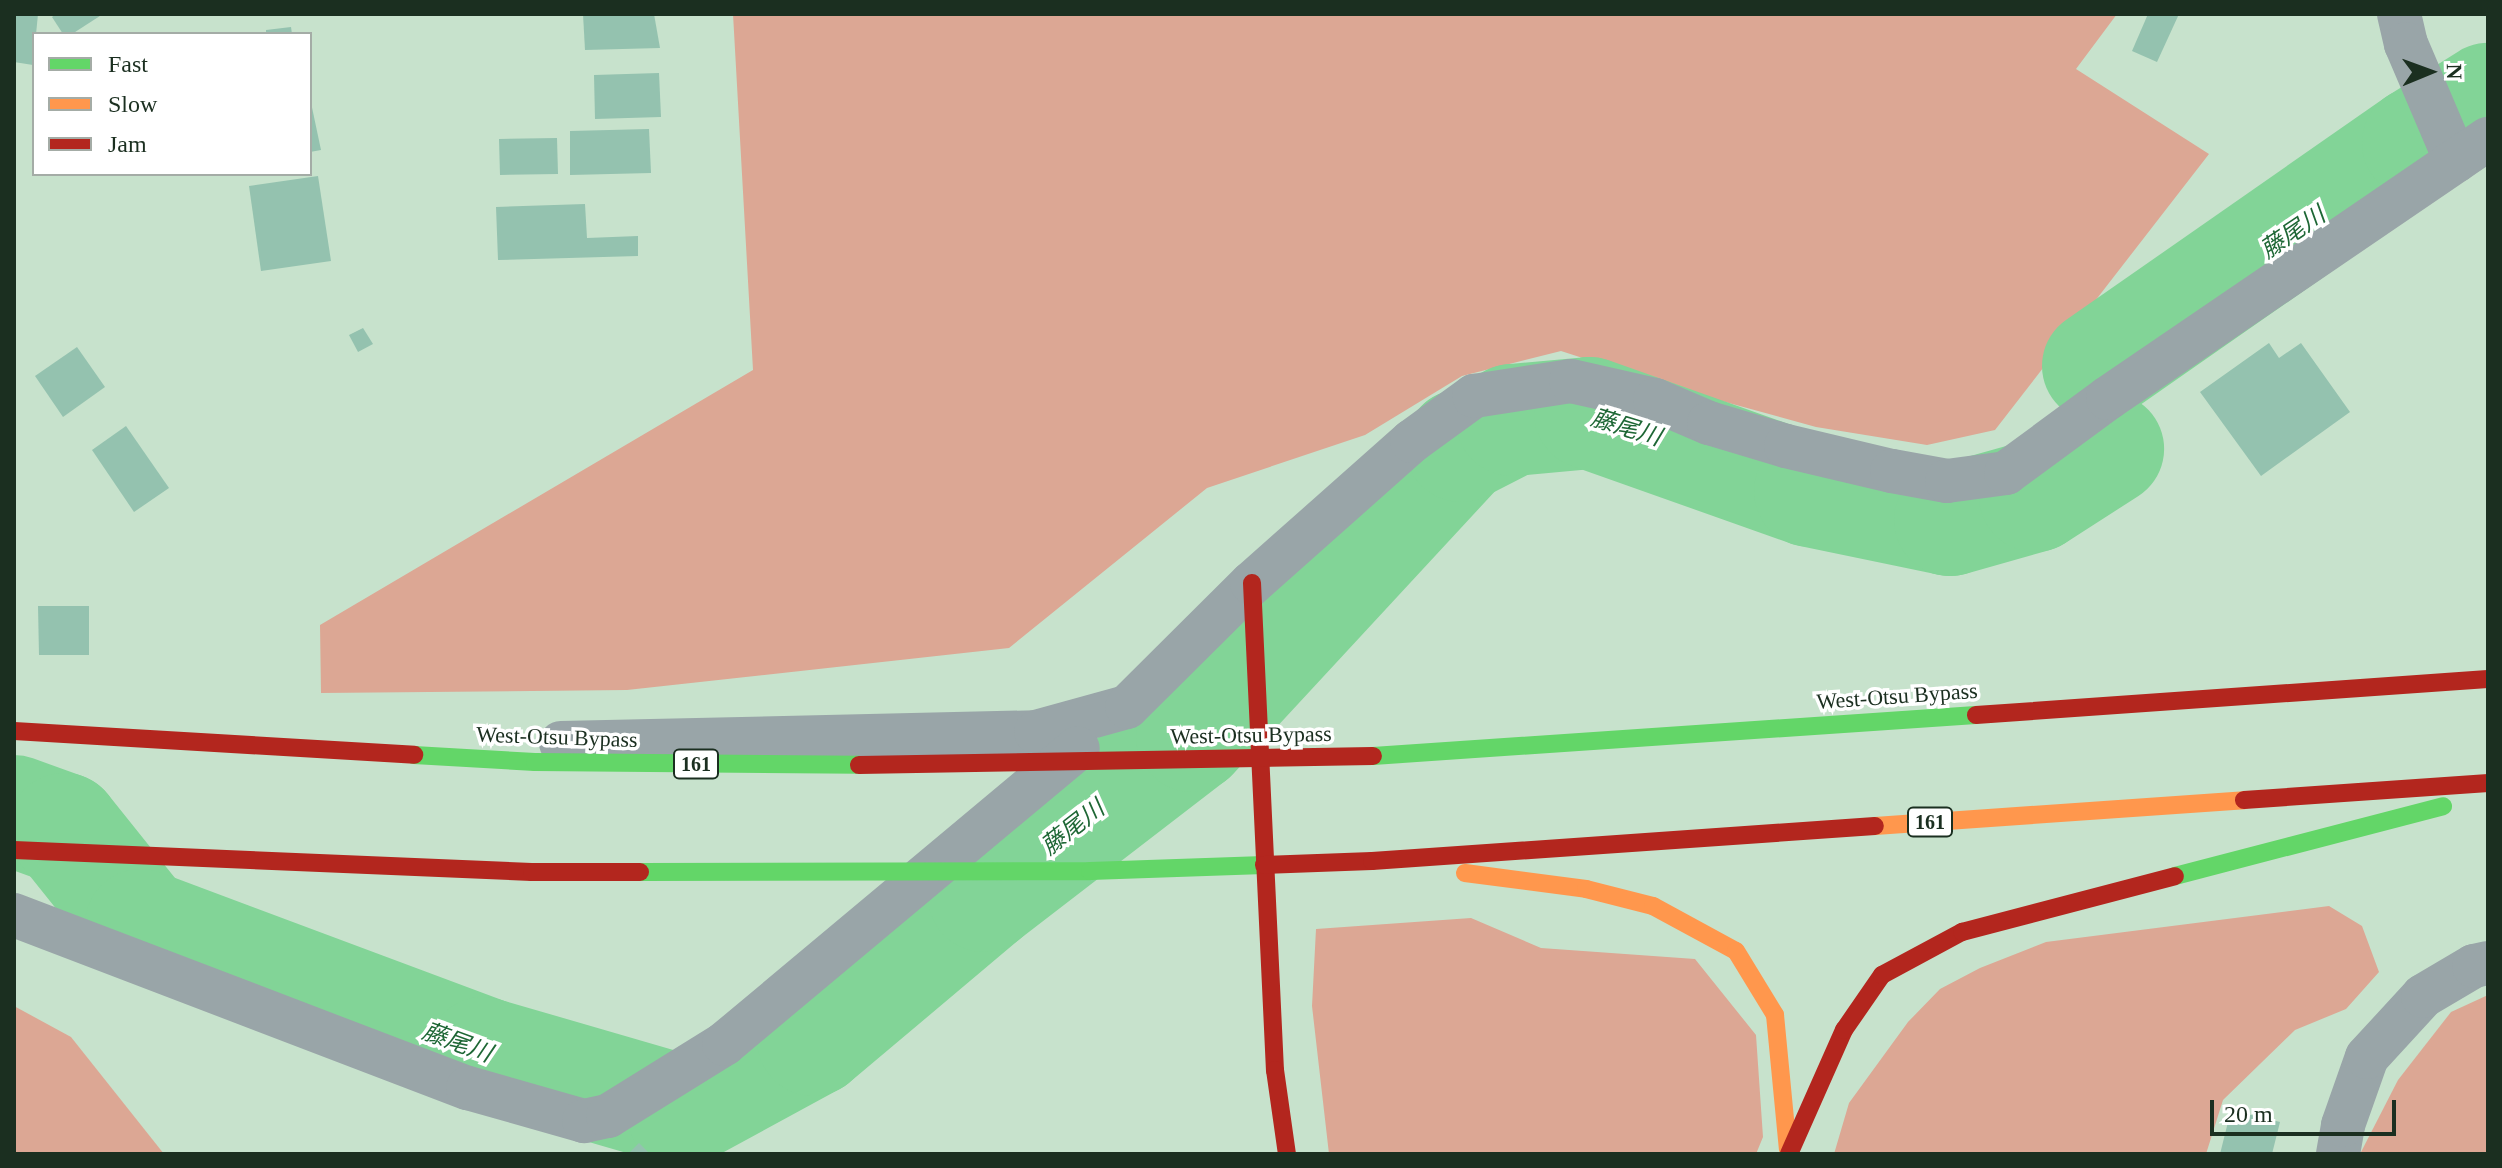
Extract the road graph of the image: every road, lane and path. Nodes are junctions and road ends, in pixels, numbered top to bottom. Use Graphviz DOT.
graph roads {
  1 [pos="2399,14"];
  2 [pos="2472,150"];
  3 [pos="1252,596"];
  4 [pos="2488,679"];
  5 [pos="1127,707"];
  6 [pos="14,712"];
  7 [pos="14,731"];
  8 [pos="2488,783"];
  9 [pos="2488,794"];
  10 [pos="14,850"];
  11 [pos="1372,861"];
  12 [pos="14,915"];
  13 [pos="2488,963"];
  14 [pos="1287,1154"];
  15 [pos="1788,1154"];
  16 [pos="2338,1154"];
  1 -- 2 [label="street"];
  2 -- 3 [label="street"];
  3 -- 5 [label="street"];
  3 -- 14 [label="highway"];
  4 -- 7 [label="highway, West-Otsu Bypass / 161"];
  5 -- 6 [label="street"];
  5 -- 12 [label="street"];
  8 -- 11 [label="highway, 161"];
  9 -- 15 [label="highway"];
  10 -- 11 [label="highway, 161"];
  11 -- 15 [label="highway"];
  13 -- 16 [label="street"];
}
